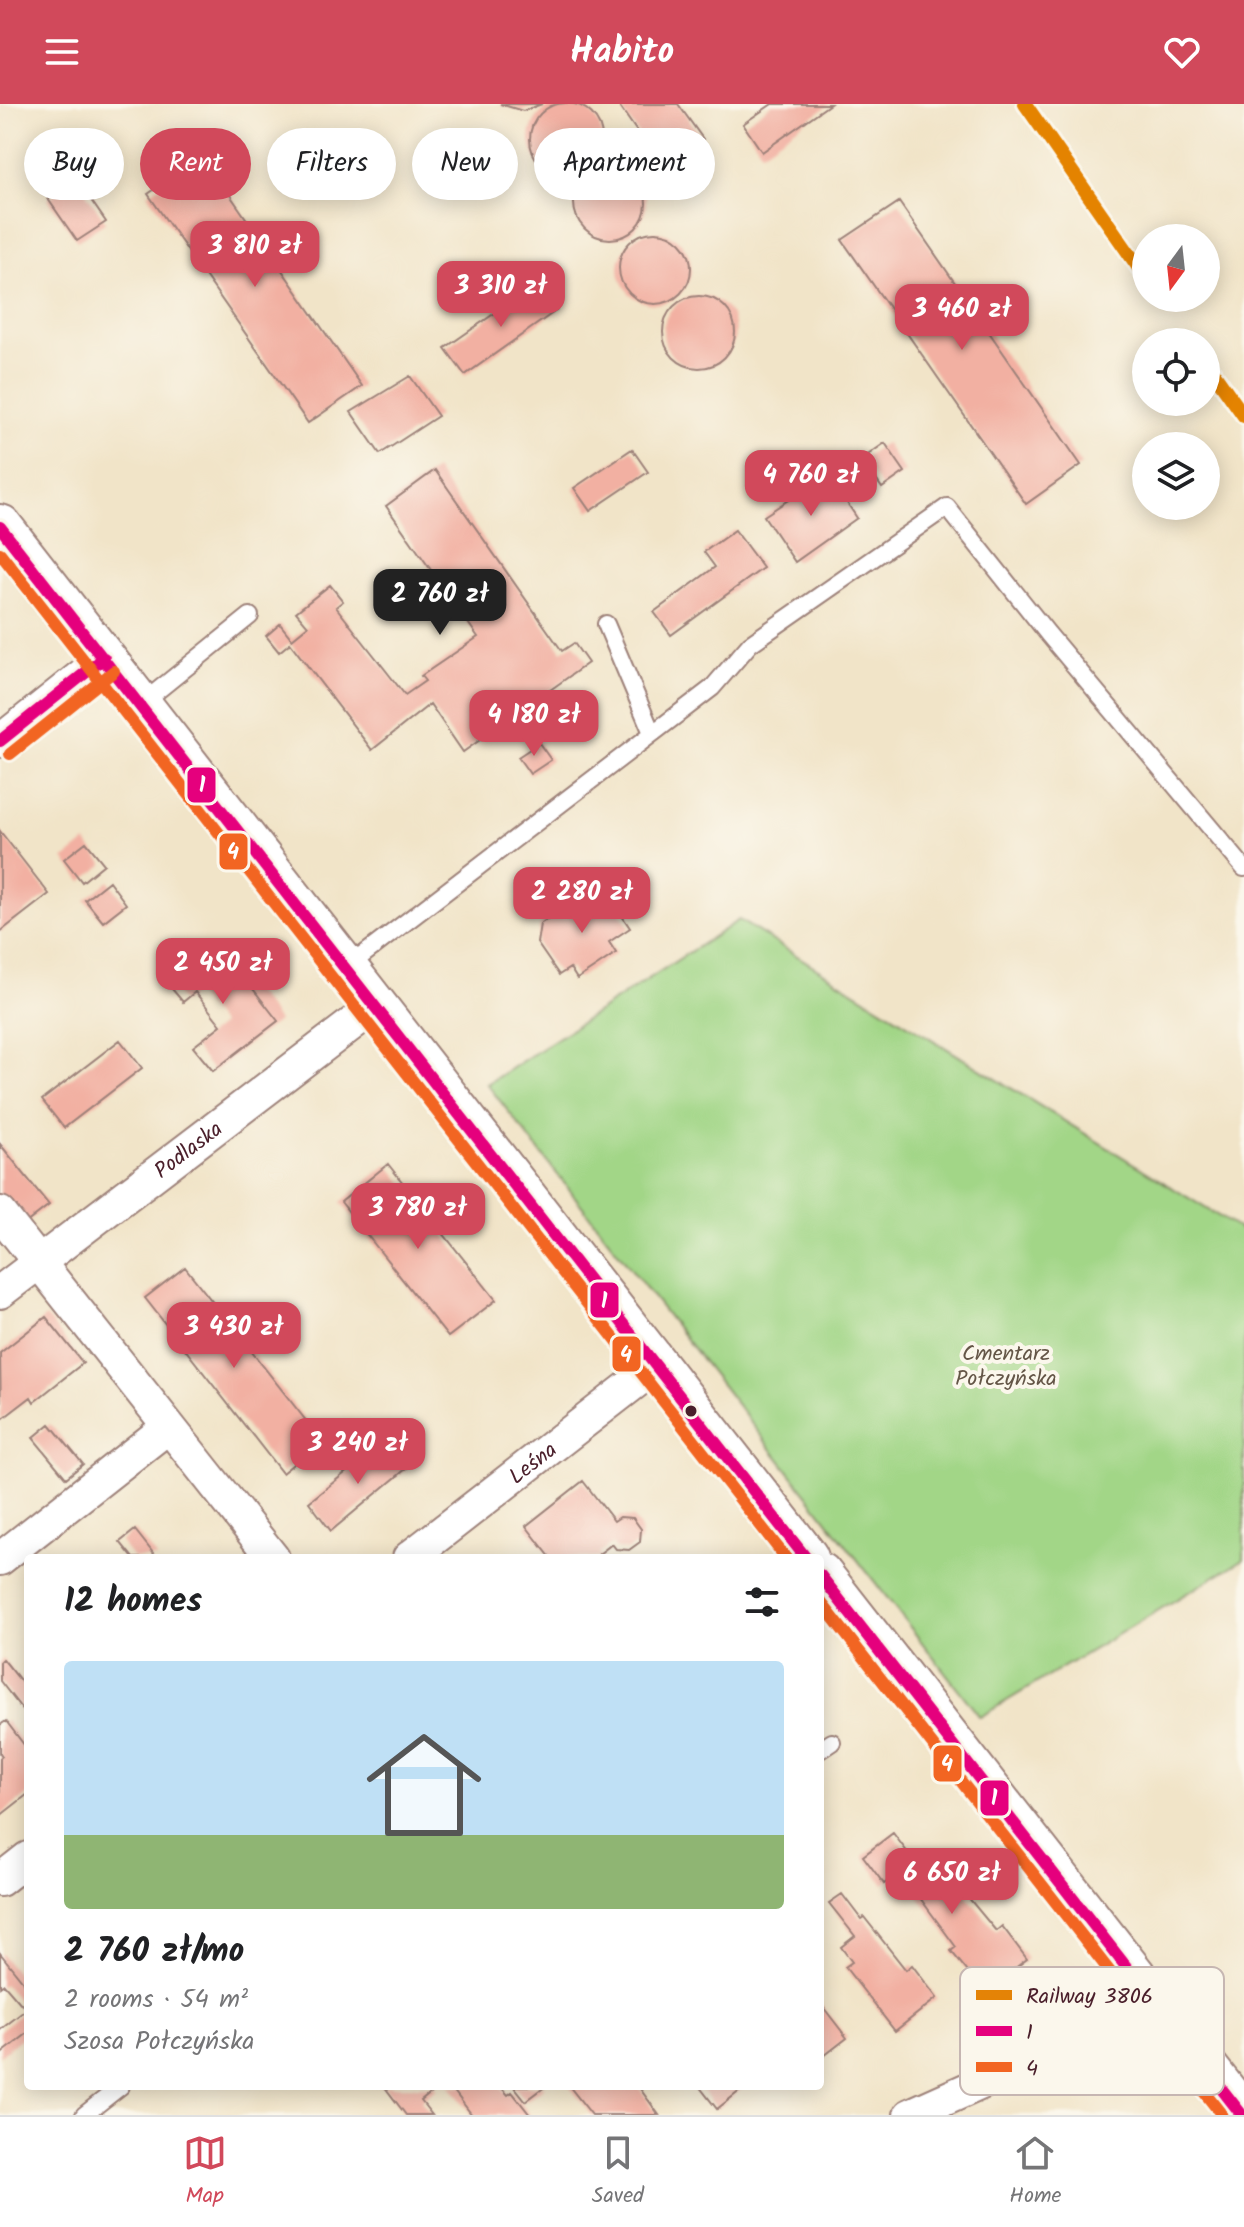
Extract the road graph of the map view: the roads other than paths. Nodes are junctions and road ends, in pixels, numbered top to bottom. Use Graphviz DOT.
graph roads {
  1 [pos="0,527"];
  2 [pos="250,616"];
  3 [pos="606,624"];
  4 [pos="104,658"];
  5 [pos="140,705"];
  6 [pos="652,733"];
  7 [pos="0,741"];
  8 [pos="1244,868"];
  9 [pos="345,969"];
  10 [pos="374,1007"];
  11 [pos="0,1213"];
  12 [pos="40,1261"];
  13 [pos="0,1292"];
  14 [pos="656,1366"];
  15 [pos="168,1427"];
  16 [pos="270,1554"];
  17 [pos="414,1554"];
  18 [pos="803,1554"];
  19 [pos="0,1559"];
  20 [pos="824,1580"];
  21 [pos="24,1861"];
  22 [pos="0,1880"];
  23 [pos="1127,1967"];
  24 [pos="116,2090"];
  25 [pos="1224,2092"];
  26 [pos="960,2093"];
  27 [pos="84,2115"];
  28 [pos="910,2115"];
  29 [pos="1242,2115"];
  1 -- 4 [label="main road"];
  2 -- 5 [label="lane"];
  3 -- 6 [label="lane"];
  4 -- 5 [label="main road"];
  4 -- 7 [label="street"];
  5 -- 9 [label="main road"];
  6 -- 8 [label="lane"];
  6 -- 9 [label="lane"];
  9 -- 10 [label="main road"];
  10 -- 12 [label="street, Podlaska"];
  10 -- 14 [label="main road"];
  11 -- 12 [label="street"];
  12 -- 13 [label="street, Podlaska"];
  12 -- 15 [label="street"];
  14 -- 17 [label="street, Leśna"];
  14 -- 18 [label="main road"];
  15 -- 16 [label="street"];
  15 -- 19 [label="street"];
  20 -- 23 [label="main road"];
  21 -- 22 [label="street"];
  24 -- 27 [label="lane"];
  25 -- 29 [label="main road"];
  26 -- 28 [label="street"];
}
